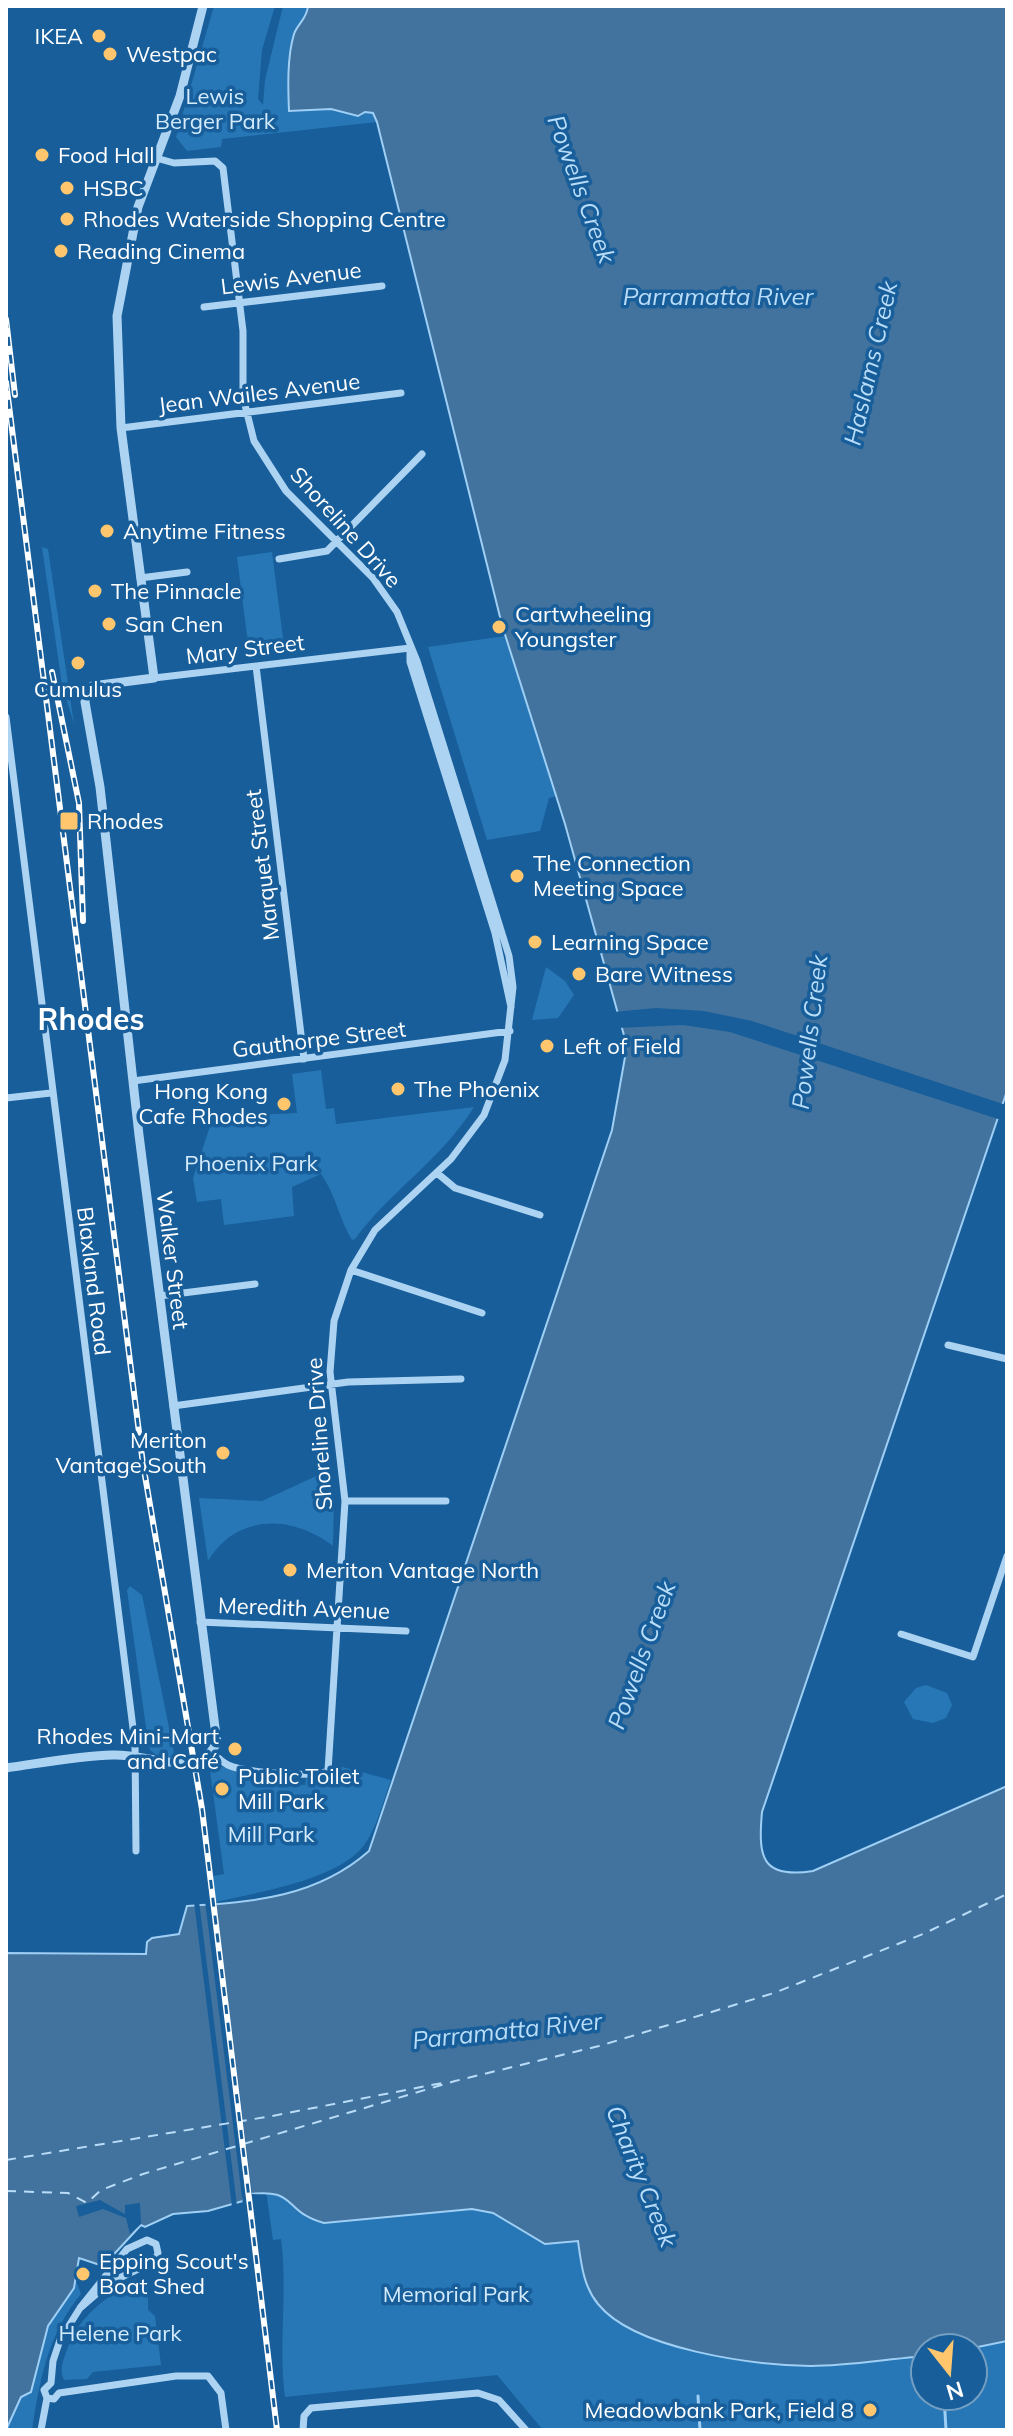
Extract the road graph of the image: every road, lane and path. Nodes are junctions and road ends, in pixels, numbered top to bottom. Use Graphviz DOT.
graph roads {
  1 [pos="203,6"];
  2 [pos="156,158"];
  3 [pos="382,286"];
  4 [pos="240,302"];
  5 [pos="204,307"];
  6 [pos="401,393"];
  7 [pos="246,412"];
  8 [pos="121,428"];
  9 [pos="422,454"];
  10 [pos="337,543"];
  11 [pos="279,559"];
  12 [pos="187,572"];
  13 [pos="140,578"];
  14 [pos="410,648"];
  15 [pos="256,666"];
  16 [pos="154,678"];
  17 [pos="87,691"];
  18 [pos="6,717"];
  19 [pos="510,1031"];
  20 [pos="304,1059"];
  21 [pos="133,1081"];
  22 [pos="51,1093"];
  23 [pos="6,1098"];
  24 [pos="437,1173"];
  25 [pos="540,1215"];
  26 [pos="351,1270"];
  27 [pos="255,1284"];
  28 [pos="159,1296"];
  29 [pos="482,1313"];
  30 [pos="948,1345"];
  31 [pos="1007,1359"];
  32 [pos="461,1379"];
  33 [pos="331,1384"];
  34 [pos="173,1406"];
  35 [pos="345,1501"];
  36 [pos="446,1501"];
  37 [pos="1007,1556"];
  38 [pos="200,1622"];
  39 [pos="338,1628"];
  40 [pos="406,1631"];
  41 [pos="901,1634"];
  42 [pos="213,1753"];
  43 [pos="136,1759"];
  44 [pos="6,1768"];
  45 [pos="136,1851"];
  46 [pos="80,2308"];
  47 [pos="51,2383"];
  48 [pos="59,2393"];
  49 [pos="47,2398"];
  50 [pos="41,2430"];
  51 [pos="226,2430"];
  52 [pos="303,2430"];
  53 [pos="526,2430"];
  1 -- 2 [label="street"];
  2 -- 4 [label="street, Shoreline Drive"];
  2 -- 8 [label="street"];
  3 -- 4 [label="street, Lewis Avenue"];
  4 -- 5 [label="street, Lewis Avenue"];
  4 -- 7 [label="street, Shoreline Drive"];
  6 -- 7 [label="street, Jean Wailes Avenue"];
  7 -- 8 [label="street, Jean Wailes Avenue"];
  7 -- 10 [label="street, Shoreline Drive"];
  8 -- 13 [label="street"];
  9 -- 10 [label="street"];
  10 -- 11 [label="street"];
  10 -- 14 [label="street, Shoreline Drive"];
  12 -- 13 [label="street"];
  13 -- 16 [label="street"];
  14 -- 15 [label="street, Mary Street"];
  14 -- 19 [label="street, Shoreline Drive"];
  15 -- 16 [label="street, Mary Street"];
  15 -- 20 [label="street, Marquet Street"];
  16 -- 17 [label="street, Mary Street"];
  17 -- 21 [label="street, Walker Street"];
  18 -- 22 [label="street, Blaxland Road"];
  19 -- 20 [label="street, Gauthorpe Street"];
  19 -- 24 [label="street, Shoreline Drive"];
  20 -- 21 [label="street, Gauthorpe Street"];
  21 -- 28 [label="street, Walker Street"];
  22 -- 23 [label="street"];
  22 -- 43 [label="street, Blaxland Road"];
  24 -- 25 [label="street"];
  24 -- 26 [label="street, Shoreline Drive"];
  26 -- 29 [label="street"];
  26 -- 33 [label="street, Shoreline Drive"];
  27 -- 28 [label="street"];
  28 -- 34 [label="street, Walker Street"];
  30 -- 31 [label="street"];
  32 -- 33 [label="street"];
  33 -- 34 [label="street"];
  33 -- 35 [label="street, Shoreline Drive"];
  34 -- 38 [label="street, Walker Street"];
  35 -- 36 [label="street"];
  35 -- 39 [label="street, Shoreline Drive"];
  37 -- 41 [label="street"];
  38 -- 39 [label="street, Meredith Avenue"];
  38 -- 42 [label="street, Walker Street"];
  39 -- 40 [label="street, Meredith Avenue"];
  39 -- 42 [label="street, Shoreline Drive"];
  42 -- 43 [label="street"];
  43 -- 44 [label="street"];
  43 -- 45 [label="street, Blaxland Road"];
  46 -- 46 [label="street"];
  46 -- 47 [label="street"];
  47 -- 48 [label="street"];
  47 -- 49 [label="street"];
  48 -- 49 [label="street"];
  48 -- 51 [label="street"];
  49 -- 50 [label="street"];
  52 -- 53 [label="street"];
}
